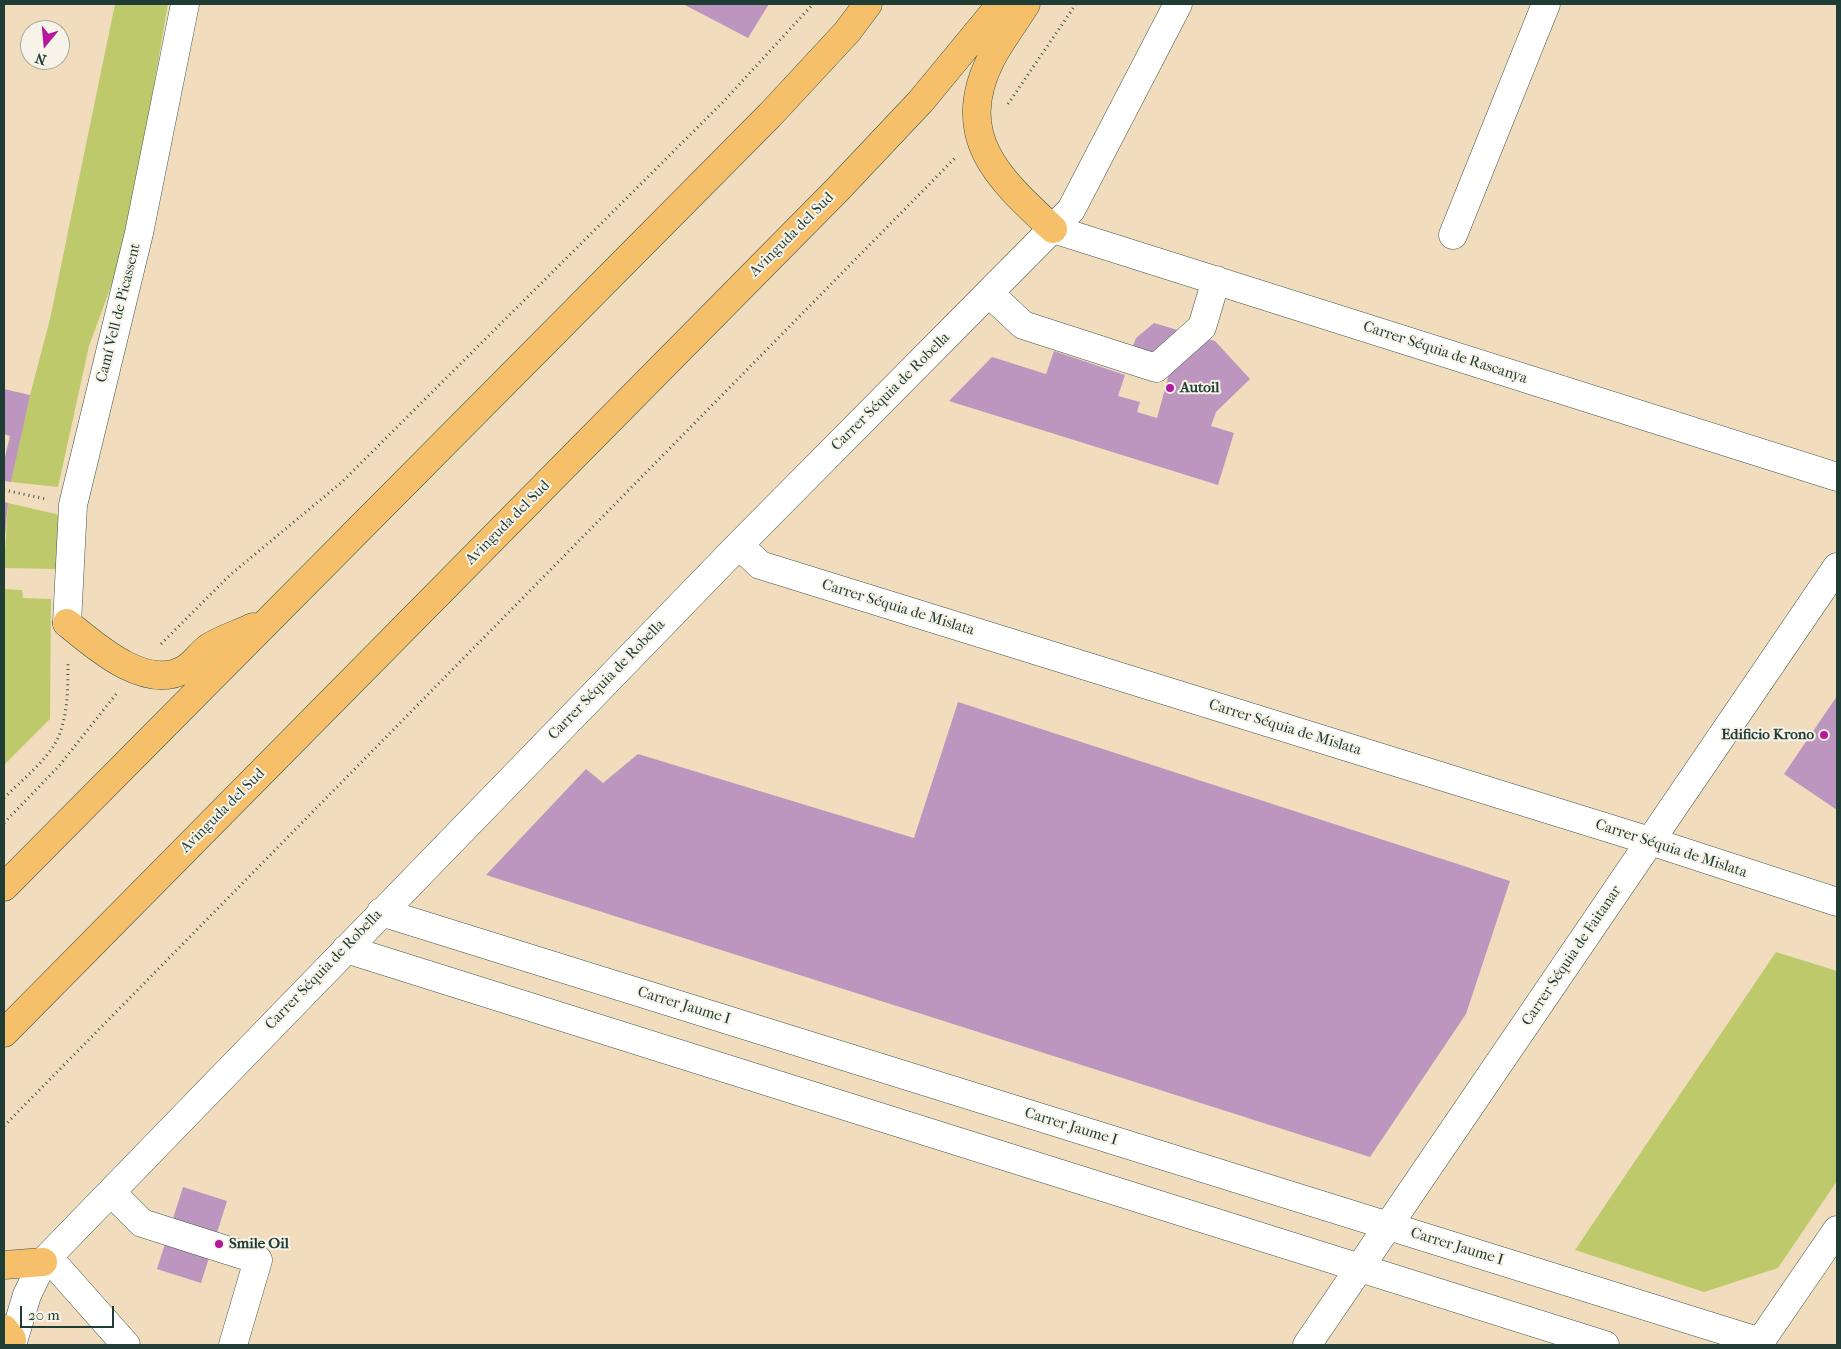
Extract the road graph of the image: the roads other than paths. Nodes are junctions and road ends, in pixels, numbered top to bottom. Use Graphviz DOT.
graph roads {
  1 [pos="185,4"];
  2 [pos="868,4"];
  3 [pos="1001,4"];
  4 [pos="1026,4"];
  5 [pos="1178,4"];
  6 [pos="1546,4"];
  7 [pos="1053,229"];
  8 [pos="1453,235"];
  9 [pos="1216,280"];
  10 [pos="989,293"];
  11 [pos="1837,477"];
  12 [pos="739,545"];
  13 [pos="1837,567"];
  14 [pos="268,620"];
  15 [pos="67,623"];
  16 [pos="1650,841"];
  17 [pos="4,887"];
  18 [pos="1837,902"];
  19 [pos="381,912"];
  20 [pos="346,948"];
  21 [pos="4,1033"];
  22 [pos="111,1192"];
  23 [pos="1388,1226"];
  24 [pos="1837,1230"];
  25 [pos="46,1259"];
  26 [pos="4,1265"];
  27 [pos="1359,1268"];
  28 [pos="9,1338"];
  29 [pos="1759,1343"];
  30 [pos="126,1345"];
  31 [pos="233,1345"];
  32 [pos="1307,1345"];
  33 [pos="1605,1345"];
  1 -- 15 [label="street, Camí Vell de Picassent"];
  2 -- 14 [label="main road"];
  3 -- 21 [label="main road, Avinguda del Sud"];
  4 -- 7 [label="main road"];
  5 -- 7 [label="street, Carrer Séquia de Robella"];
  6 -- 8 [label="street"];
  7 -- 9 [label="street, Carrer Séquia de Rascanya"];
  7 -- 10 [label="street, Carrer Séquia de Robella"];
  9 -- 10 [label="street"];
  9 -- 11 [label="street, Carrer Séquia de Rascanya"];
  10 -- 12 [label="street, Carrer Séquia de Robella"];
  12 -- 16 [label="street, Carrer Séquia de Mislata"];
  12 -- 19 [label="street, Carrer Séquia de Robella"];
  13 -- 16 [label="street, Carrer Séquia de Faitanar"];
  14 -- 15 [label="main road"];
  14 -- 17 [label="main road"];
  16 -- 18 [label="street, Carrer Séquia de Mislata"];
  16 -- 23 [label="street, Carrer Séquia de Faitanar"];
  19 -- 20 [label="street, Carrer Séquia de Robella"];
  19 -- 23 [label="street, Carrer Jaume I"];
  20 -- 22 [label="street, Carrer Séquia de Robella"];
  20 -- 27 [label="street"];
  22 -- 25 [label="street, Carrer Séquia de Robella"];
  22 -- 31 [label="street"];
  23 -- 27 [label="street, Carrer Séquia de Faitanar"];
  23 -- 29 [label="street, Carrer Jaume I"];
  24 -- 29 [label="street"];
  25 -- 26 [label="main road"];
  25 -- 28 [label="street, Carrer Séquia de Robella"];
  25 -- 30 [label="street"];
  27 -- 32 [label="street, Carrer Séquia de Faitanar"];
  27 -- 33 [label="street"];
}
